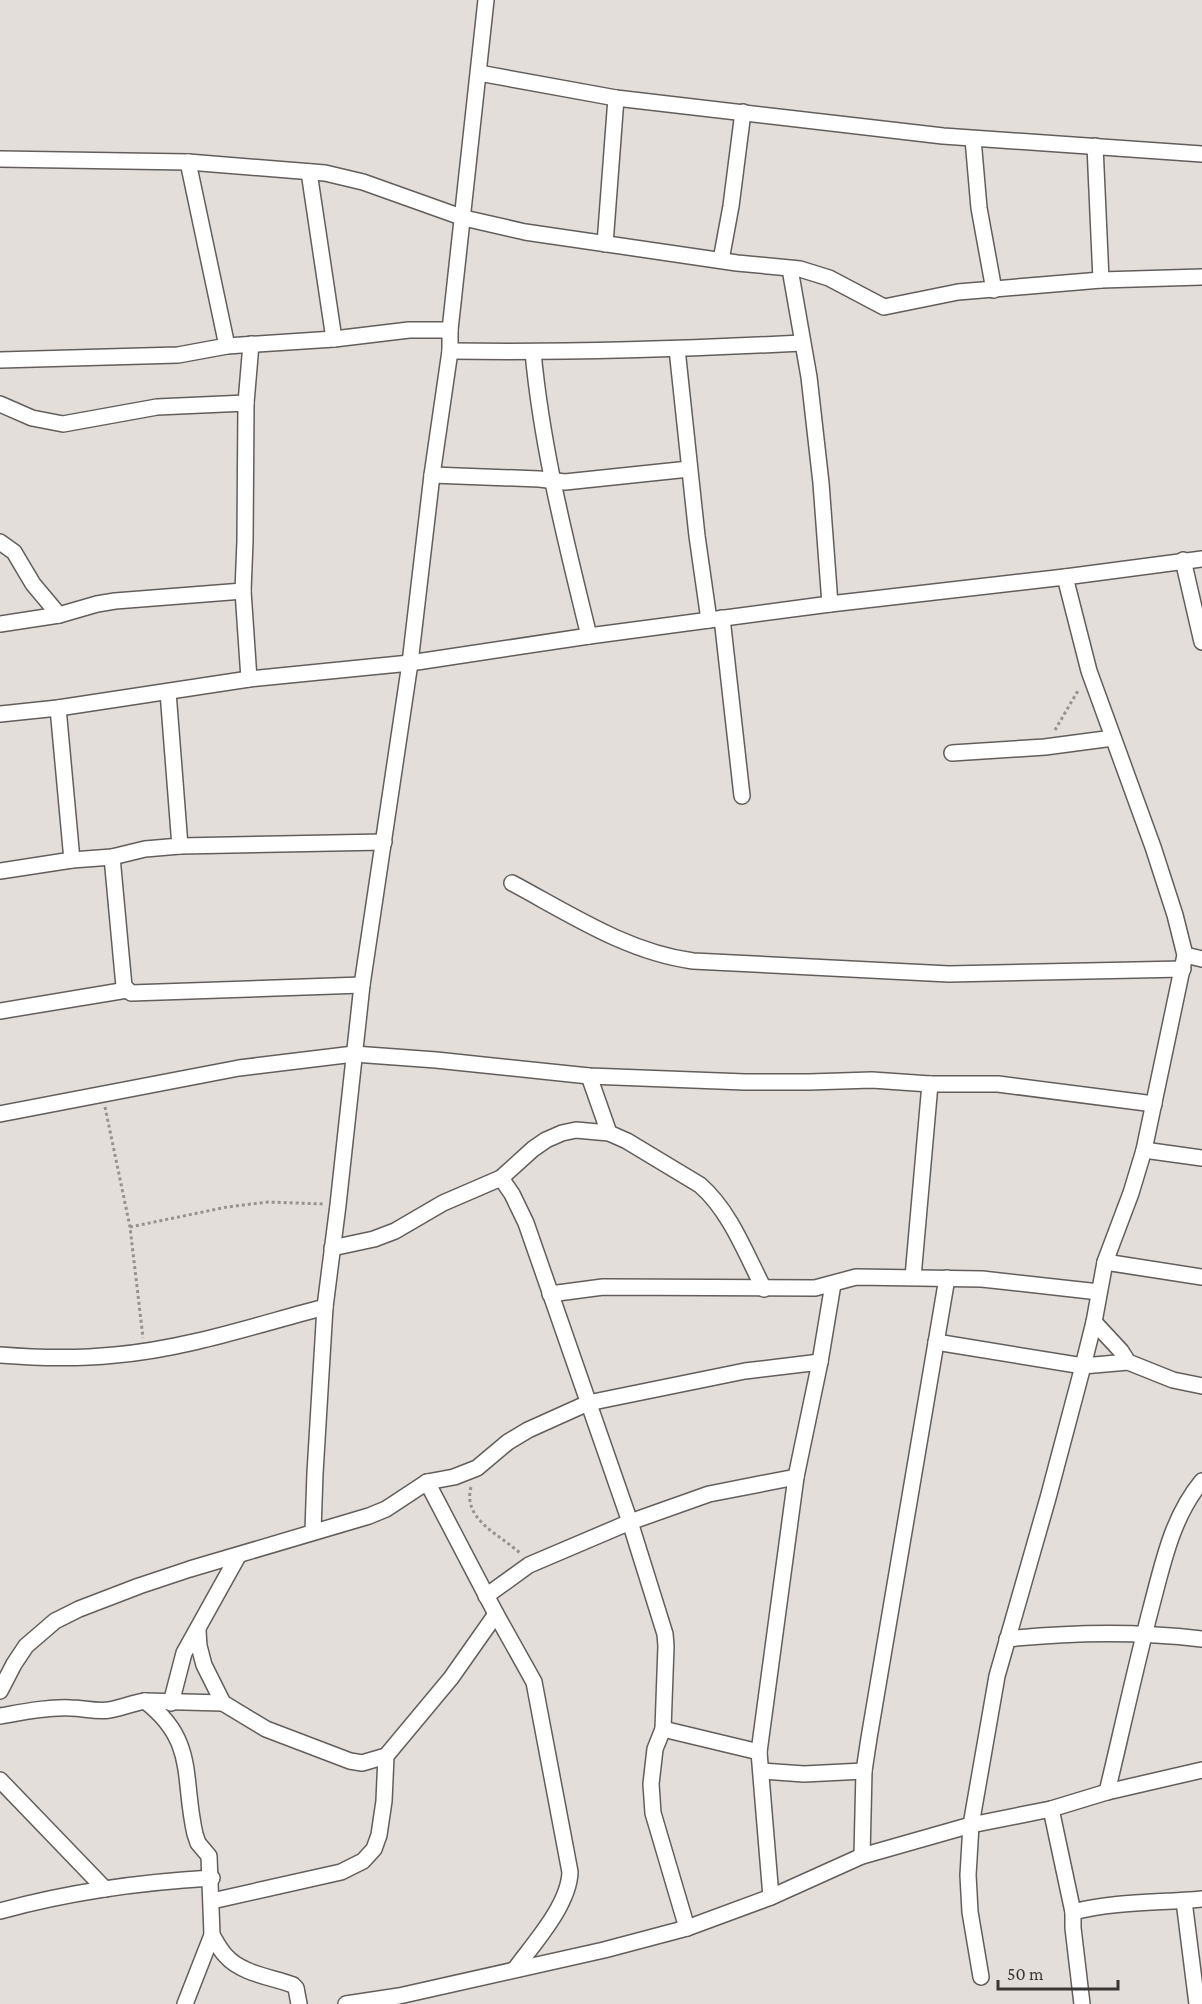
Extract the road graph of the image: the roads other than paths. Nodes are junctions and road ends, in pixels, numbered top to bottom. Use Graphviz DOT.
graph roads {
  1 [pos="486,0"];
  2 [pos="479,73"];
  3 [pos="616,98"];
  4 [pos="743,112"];
  5 [pos="973,139"];
  6 [pos="1095,146"];
  7 [pos="1202,154"];
  8 [pos="0,159"];
  9 [pos="188,162"];
  10 [pos="309,172"];
  11 [pos="464,218"];
  12 [pos="605,243"];
  13 [pos="721,260"];
  14 [pos="790,269"];
  15 [pos="1202,277"];
  16 [pos="1101,280"];
  17 [pos="994,290"];
  18 [pos="450,330"];
  19 [pos="334,339"];
  20 [pos="802,343"];
  21 [pos="252,344"];
  22 [pos="227,346"];
  23 [pos="676,349"];
  24 [pos="450,351"];
  25 [pos="533,352"];
  26 [pos="0,360"];
  27 [pos="0,404"];
  28 [pos="246,404"];
  29 [pos="689,469"];
  30 [pos="432,475"];
  31 [pos="552,481"];
  32 [pos="0,542"];
  33 [pos="1202,559"];
  34 [pos="1183,560"];
  35 [pos="1065,577"];
  36 [pos="243,591"];
  37 [pos="830,604"];
  38 [pos="59,615"];
  39 [pos="715,619"];
  40 [pos="0,624"];
  41 [pos="589,636"];
  42 [pos="1202,642"];
  43 [pos="410,663"];
  44 [pos="249,680"];
  45 [pos="168,692"];
  46 [pos="58,708"];
  47 [pos="0,714"];
  48 [pos="1113,738"];
  49 [pos="952,753"];
  50 [pos="742,796"];
  51 [pos="384,842"];
  52 [pos="180,846"];
  53 [pos="112,856"];
  54 [pos="72,860"];
  55 [pos="0,871"];
  56 [pos="512,883"];
  57 [pos="1202,959"];
  58 [pos="1184,962"];
  59 [pos="362,985"];
  60 [pos="127,990"];
  61 [pos="0,1011"];
  62 [pos="354,1054"];
  63 [pos="590,1076"];
  64 [pos="930,1084"];
  65 [pos="1154,1104"];
  66 [pos="0,1114"];
  67 [pos="609,1133"];
  68 [pos="1144,1150"];
  69 [pos="1202,1158"];
  70 [pos="501,1178"];
  71 [pos="332,1248"];
  72 [pos="1105,1262"];
  73 [pos="913,1277"];
  74 [pos="1202,1277"];
  75 [pos="947,1278"];
  76 [pos="833,1284"];
  77 [pos="764,1289"];
  78 [pos="1099,1292"];
  79 [pos="550,1294"];
  80 [pos="325,1306"];
  81 [pos="1094,1322"];
  82 [pos="936,1342"];
  83 [pos="0,1355"];
  84 [pos="820,1362"];
  85 [pos="1128,1362"];
  86 [pos="1083,1366"];
  87 [pos="1202,1386"];
  88 [pos="588,1403"];
  89 [pos="796,1477"];
  90 [pos="1202,1480"];
  91 [pos="428,1482"];
  92 [pos="630,1522"];
  93 [pos="313,1531"];
  94 [pos="238,1556"];
  95 [pos="486,1596"];
  96 [pos="496,1614"];
  97 [pos="198,1631"];
  98 [pos="1145,1633"];
  99 [pos="1007,1639"];
  100 [pos="1202,1639"];
  101 [pos="0,1689"];
  102 [pos="145,1701"];
  103 [pos="171,1702"];
  104 [pos="223,1703"];
  105 [pos="0,1716"];
  106 [pos="663,1729"];
  107 [pos="759,1752"];
  108 [pos="386,1756"];
  109 [pos="1202,1770"];
  110 [pos="761,1771"];
  111 [pos="864,1772"];
  112 [pos="0,1780"];
  113 [pos="1107,1792"];
  114 [pos="1051,1809"];
  115 [pos="971,1826"];
  116 [pos="862,1856"];
  117 [pos="212,1878"];
  118 [pos="105,1889"];
  119 [pos="771,1897"];
  120 [pos="1202,1899"];
  121 [pos="212,1901"];
  122 [pos="1184,1901"];
  123 [pos="0,1911"];
  124 [pos="1073,1911"];
  125 [pos="687,1928"];
  126 [pos="212,1935"];
  127 [pos="515,1969"];
  128 [pos="981,1977"];
  129 [pos="399,2000"];
  130 [pos="185,2004"];
  131 [pos="299,2004"];
  132 [pos="346,2004"];
  133 [pos="1082,2004"];
  134 [pos="1197,2004"];
  1 -- 2 [label="street"];
  2 -- 3 [label="street"];
  2 -- 11 [label="street"];
  3 -- 4 [label="street"];
  3 -- 12 [label="street"];
  4 -- 5 [label="street"];
  4 -- 13 [label="street"];
  5 -- 6 [label="street"];
  5 -- 17 [label="street"];
  6 -- 7 [label="street"];
  6 -- 16 [label="street"];
  8 -- 9 [label="street"];
  9 -- 10 [label="street"];
  9 -- 22 [label="street"];
  10 -- 11 [label="street"];
  10 -- 19 [label="street"];
  11 -- 12 [label="street"];
  11 -- 18 [label="street"];
  12 -- 13 [label="street"];
  13 -- 14 [label="street"];
  14 -- 17 [label="street"];
  14 -- 20 [label="street"];
  15 -- 16 [label="street"];
  16 -- 17 [label="street"];
  18 -- 19 [label="street"];
  18 -- 24 [label="street"];
  19 -- 21 [label="street"];
  20 -- 23 [label="street"];
  20 -- 37 [label="street"];
  21 -- 22 [label="street"];
  21 -- 28 [label="street"];
  22 -- 26 [label="street"];
  23 -- 25 [label="street"];
  23 -- 29 [label="street"];
  24 -- 25 [label="street"];
  24 -- 30 [label="street"];
  25 -- 31 [label="street"];
  27 -- 28 [label="street"];
  28 -- 36 [label="street"];
  29 -- 31 [label="street"];
  29 -- 39 [label="street"];
  30 -- 31 [label="street"];
  30 -- 43 [label="street"];
  31 -- 41 [label="street"];
  32 -- 38 [label="street"];
  33 -- 34 [label="street"];
  34 -- 35 [label="street"];
  34 -- 42 [label="street"];
  35 -- 37 [label="street"];
  35 -- 48 [label="street"];
  36 -- 38 [label="street"];
  36 -- 44 [label="street"];
  37 -- 39 [label="street"];
  38 -- 40 [label="street"];
  39 -- 41 [label="street"];
  39 -- 50 [label="street"];
  41 -- 43 [label="street"];
  43 -- 44 [label="street"];
  43 -- 51 [label="street"];
  44 -- 45 [label="street"];
  45 -- 46 [label="street"];
  45 -- 52 [label="street"];
  46 -- 47 [label="street"];
  46 -- 54 [label="street"];
  48 -- 49 [label="street"];
  48 -- 58 [label="street"];
  51 -- 52 [label="street"];
  51 -- 59 [label="street"];
  52 -- 53 [label="street"];
  53 -- 54 [label="street"];
  53 -- 60 [label="street"];
  54 -- 55 [label="street"];
  56 -- 58 [label="street"];
  57 -- 58 [label="street"];
  58 -- 65 [label="street"];
  59 -- 60 [label="street"];
  59 -- 62 [label="street"];
  60 -- 61 [label="street"];
  62 -- 63 [label="street"];
  62 -- 66 [label="street"];
  62 -- 71 [label="street"];
  63 -- 64 [label="street"];
  63 -- 67 [label="street"];
  64 -- 65 [label="street"];
  64 -- 73 [label="street"];
  65 -- 68 [label="street"];
  67 -- 70 [label="street"];
  67 -- 77 [label="street"];
  68 -- 69 [label="street"];
  68 -- 72 [label="street"];
  70 -- 71 [label="street"];
  70 -- 79 [label="street"];
  71 -- 80 [label="street"];
  72 -- 74 [label="street"];
  72 -- 78 [label="street"];
  73 -- 75 [label="street"];
  73 -- 76 [label="street"];
  75 -- 78 [label="street"];
  75 -- 82 [label="street"];
  76 -- 77 [label="street"];
  76 -- 84 [label="street"];
  77 -- 79 [label="street"];
  78 -- 81 [label="street"];
  79 -- 88 [label="street"];
  80 -- 83 [label="street"];
  80 -- 93 [label="street"];
  81 -- 85 [label="street"];
  81 -- 86 [label="street"];
  82 -- 86 [label="street"];
  82 -- 111 [label="street"];
  84 -- 88 [label="street"];
  84 -- 89 [label="street"];
  85 -- 86 [label="street"];
  85 -- 87 [label="street"];
  86 -- 99 [label="street"];
  88 -- 91 [label="street"];
  88 -- 92 [label="street"];
  89 -- 92 [label="street"];
  89 -- 107 [label="street"];
  90 -- 98 [label="street"];
  91 -- 93 [label="street"];
  91 -- 95 [label="street"];
  92 -- 95 [label="street"];
  92 -- 106 [label="street"];
  93 -- 94 [label="street"];
  94 -- 97 [label="street"];
  94 -- 101 [label="street"];
  95 -- 96 [label="street"];
  96 -- 108 [label="street"];
  96 -- 127 [label="street"];
  97 -- 103 [label="street"];
  97 -- 104 [label="street"];
  98 -- 99 [label="street"];
  98 -- 100 [label="street"];
  98 -- 113 [label="street"];
  99 -- 115 [label="street"];
  102 -- 103 [label="street"];
  102 -- 105 [label="street"];
  102 -- 117 [label="street"];
  103 -- 104 [label="street"];
  104 -- 108 [label="street"];
  106 -- 107 [label="street"];
  106 -- 125 [label="street"];
  107 -- 110 [label="street"];
  108 -- 121 [label="street"];
  109 -- 113 [label="street"];
  110 -- 111 [label="street"];
  110 -- 119 [label="street"];
  111 -- 116 [label="street"];
  112 -- 118 [label="street"];
  113 -- 114 [label="street"];
  114 -- 115 [label="street"];
  114 -- 124 [label="street"];
  115 -- 116 [label="street"];
  115 -- 128 [label="street"];
  116 -- 119 [label="street"];
  117 -- 118 [label="street"];
  117 -- 121 [label="street"];
  118 -- 123 [label="street"];
  119 -- 125 [label="street"];
  120 -- 122 [label="street"];
  121 -- 126 [label="street"];
  122 -- 124 [label="street"];
  122 -- 134 [label="street"];
  124 -- 133 [label="street"];
  125 -- 127 [label="street"];
  126 -- 130 [label="street"];
  126 -- 131 [label="street"];
  127 -- 129 [label="street"];
  129 -- 132 [label="street"];
}
